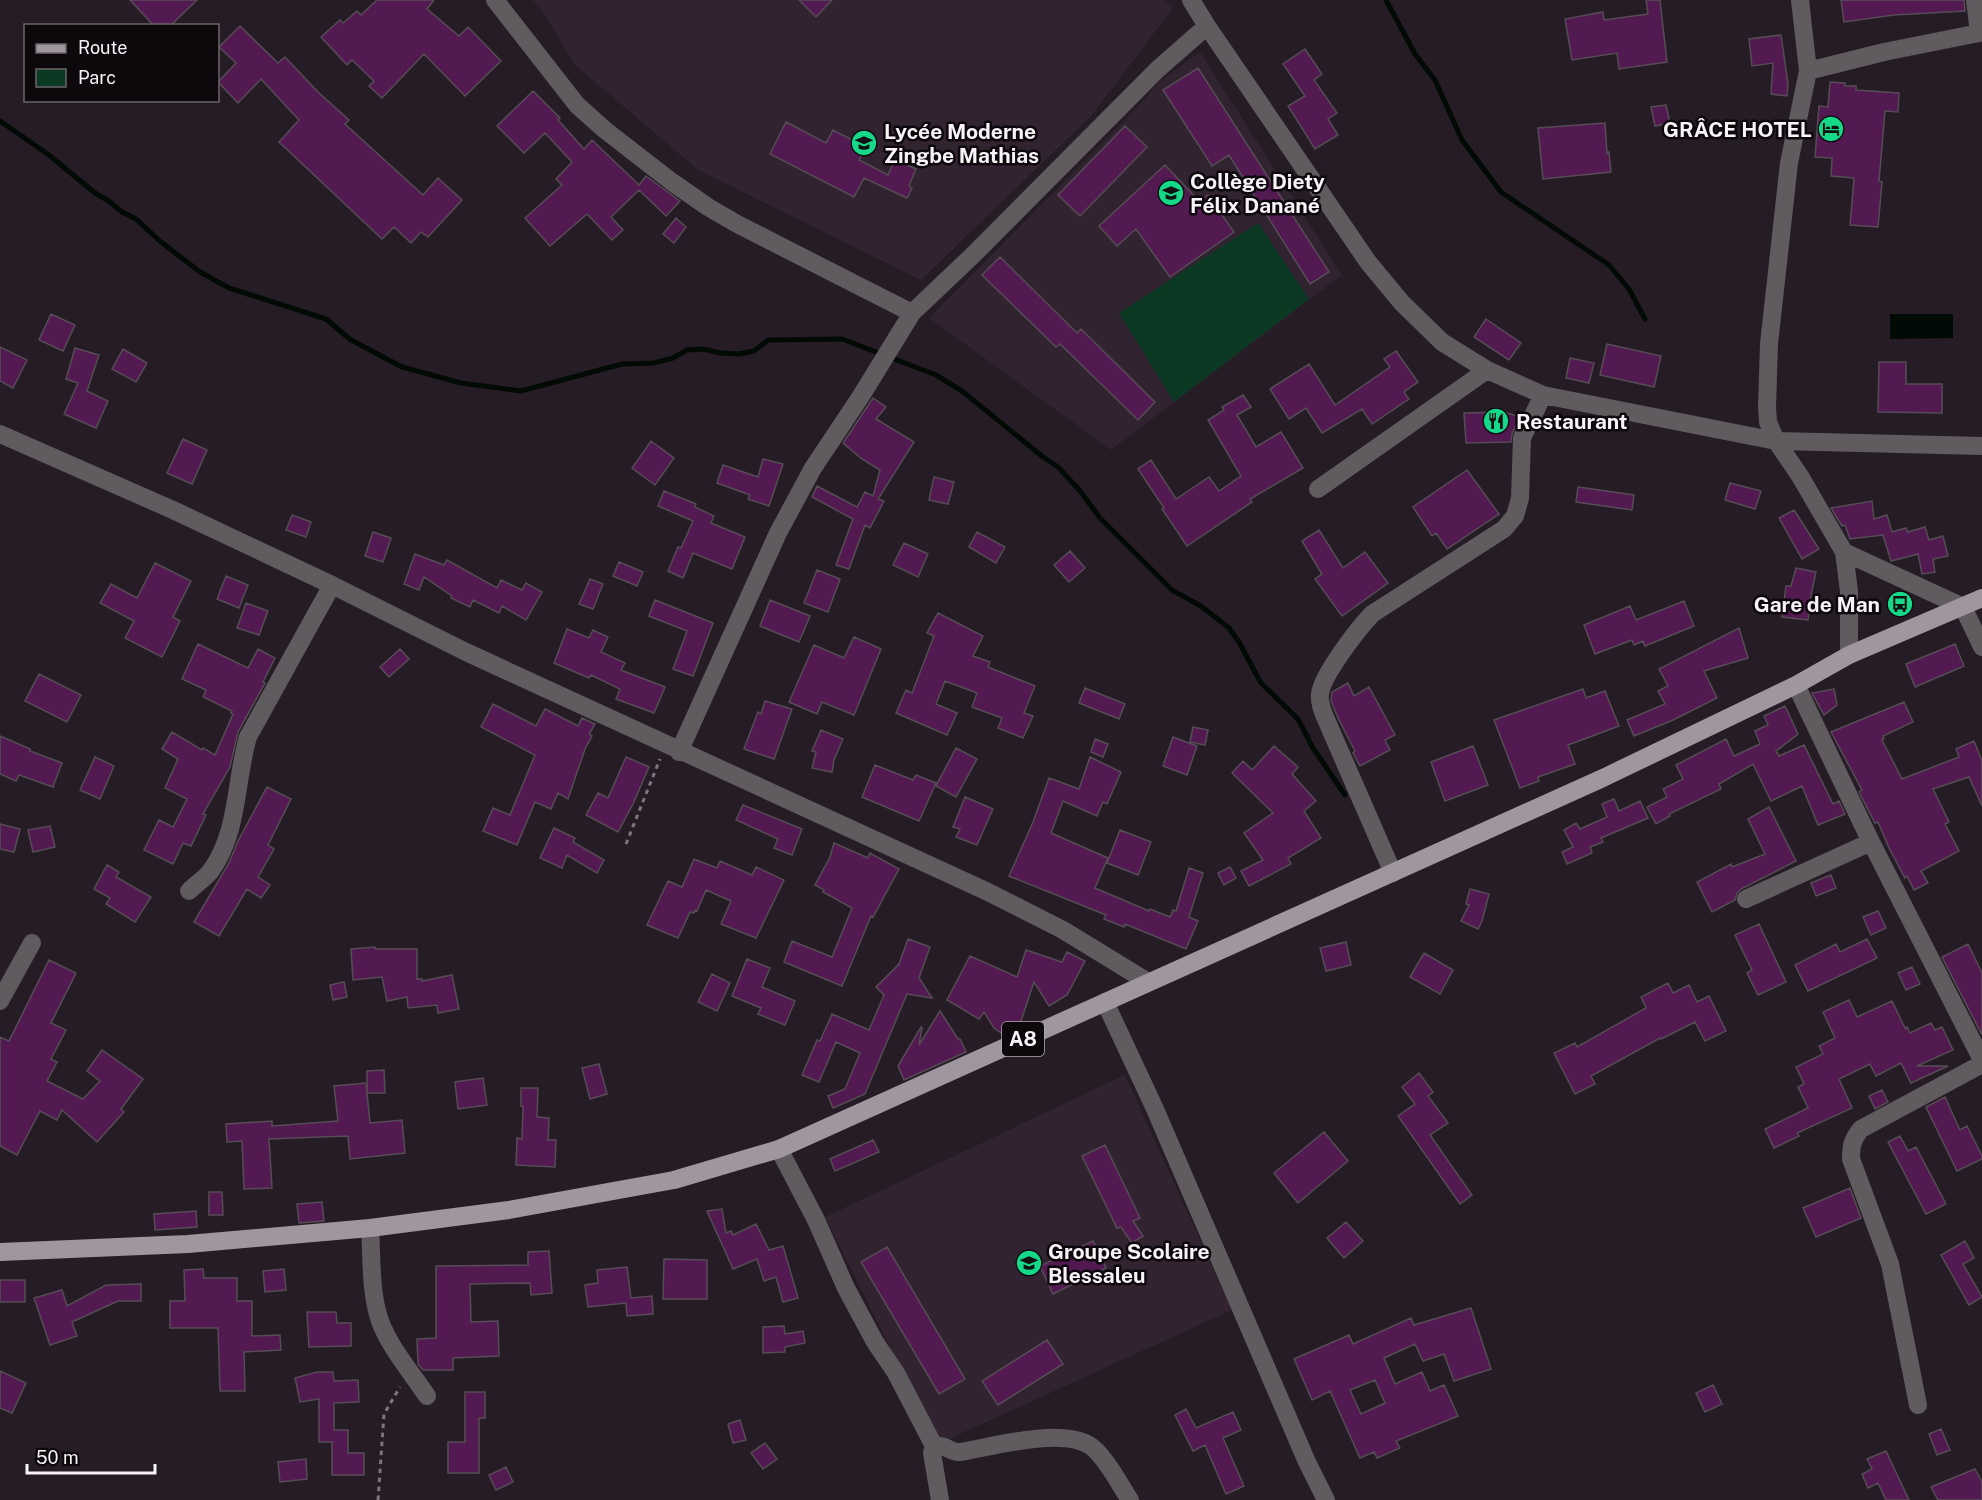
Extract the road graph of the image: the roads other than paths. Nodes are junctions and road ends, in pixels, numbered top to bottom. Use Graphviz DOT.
graph roads {
  1 [pos="495,0"];
  2 [pos="1191,0"];
  3 [pos="1800,0"];
  4 [pos="1975,0"];
  5 [pos="1207,26"];
  6 [pos="1809,71"];
  7 [pos="912,313"];
  8 [pos="1487,370"];
  9 [pos="1543,395"];
  10 [pos="0,434"];
  11 [pos="1776,441"];
  12 [pos="1982,446"];
  13 [pos="1318,489"];
  14 [pos="1844,552"];
  15 [pos="332,585"];
  16 [pos="1982,598"];
  17 [pos="1963,607"];
  18 [pos="1982,647"];
  19 [pos="1849,655"];
  20 [pos="1796,686"];
  21 [pos="672,748"];
  22 [pos="1871,842"];
  23 [pos="1393,873"];
  24 [pos="189,891"];
  25 [pos="1746,899"];
  26 [pos="32,943"];
  27 [pos="1148,982"];
  28 [pos="0,1001"];
  29 [pos="1105,1002"];
  30 [pos="1982,1062"];
  31 [pos="779,1149"];
  32 [pos="370,1228"];
  33 [pos="0,1252"];
  34 [pos="427,1396"];
  35 [pos="1918,1405"];
  36 [pos="934,1446"];
  37 [pos="940,1500"];
  38 [pos="1130,1500"];
  39 [pos="1326,1500"];
  1 -- 7 [label="street"];
  2 -- 5 [label="street"];
  3 -- 6 [label="street"];
  4 -- 6 [label="street"];
  5 -- 7 [label="street"];
  5 -- 8 [label="street"];
  6 -- 11 [label="street"];
  7 -- 21 [label="street"];
  8 -- 9 [label="street"];
  8 -- 13 [label="street"];
  9 -- 11 [label="street"];
  9 -- 23 [label="street"];
  10 -- 15 [label="street"];
  11 -- 12 [label="street"];
  11 -- 14 [label="street"];
  14 -- 17 [label="street"];
  14 -- 19 [label="street"];
  15 -- 21 [label="street"];
  15 -- 24 [label="street"];
  16 -- 17 [label="main road, A8"];
  17 -- 18 [label="street"];
  17 -- 19 [label="main road, A8"];
  19 -- 20 [label="main road, A8"];
  20 -- 22 [label="street"];
  20 -- 23 [label="main road, A8"];
  21 -- 27 [label="street"];
  22 -- 25 [label="street"];
  22 -- 30 [label="street"];
  23 -- 27 [label="main road, A8"];
  26 -- 28 [label="street"];
  27 -- 29 [label="main road, A8"];
  29 -- 31 [label="main road, A8"];
  29 -- 39 [label="street"];
  30 -- 35 [label="street"];
  31 -- 32 [label="main road, A8"];
  31 -- 36 [label="street"];
  32 -- 33 [label="main road, A8"];
  32 -- 34 [label="street"];
  36 -- 37 [label="street"];
  36 -- 38 [label="street"];
}
